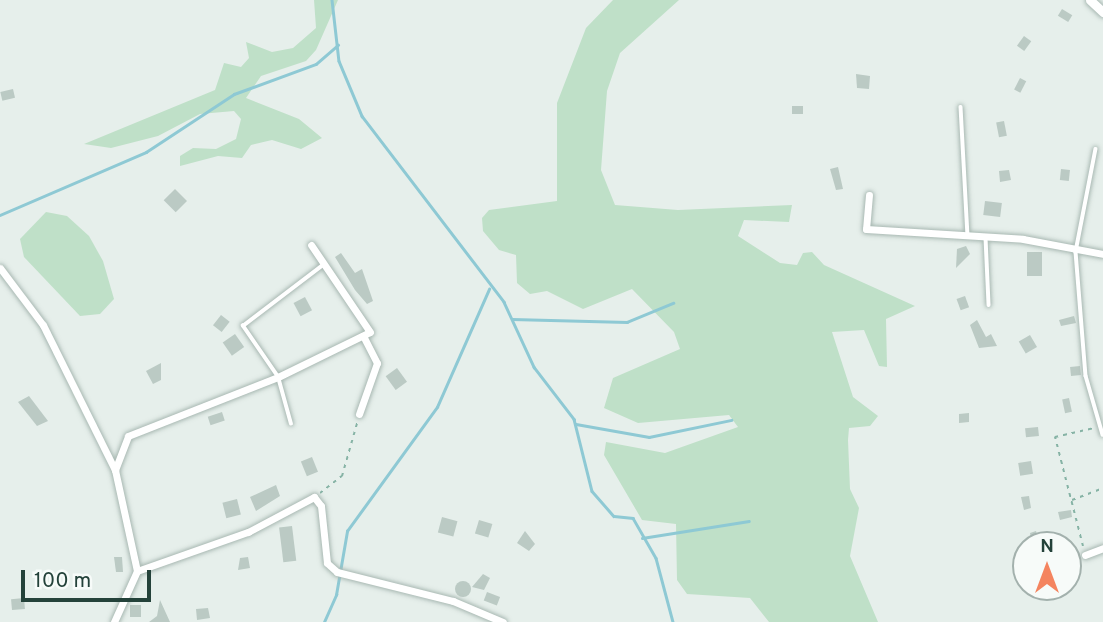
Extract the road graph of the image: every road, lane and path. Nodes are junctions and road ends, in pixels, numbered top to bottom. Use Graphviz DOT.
graph roads {
  1 [pos="1090,0"];
  2 [pos="1103,12"];
  3 [pos="961,107"];
  4 [pos="1096,149"];
  5 [pos="869,195"];
  6 [pos="968,237"];
  7 [pos="986,238"];
  8 [pos="311,245"];
  9 [pos="1076,252"];
  10 [pos="1103,254"];
  11 [pos="324,264"];
  12 [pos="0,268"];
  13 [pos="989,305"];
  14 [pos="364,338"];
  15 [pos="278,377"];
  16 [pos="359,414"];
  17 [pos="291,424"];
  18 [pos="1101,427"];
  19 [pos="1103,435"];
  20 [pos="115,470"];
  21 [pos="1103,488"];
  22 [pos="314,497"];
  23 [pos="1071,501"];
  24 [pos="1103,548"];
  25 [pos="1085,555"];
  26 [pos="136,571"];
  27 [pos="114,622"];
  28 [pos="503,622"];
  1 -- 2 [label="street"];
  3 -- 6 [label="lane"];
  4 -- 9 [label="lane"];
  5 -- 6 [label="street"];
  6 -- 7 [label="street"];
  7 -- 9 [label="street"];
  7 -- 13 [label="lane"];
  8 -- 11 [label="street"];
  9 -- 10 [label="street"];
  9 -- 18 [label="lane"];
  11 -- 14 [label="street"];
  11 -- 15 [label="lane"];
  12 -- 20 [label="street"];
  14 -- 15 [label="street"];
  14 -- 16 [label="street"];
  15 -- 17 [label="lane"];
  15 -- 20 [label="street"];
  16 -- 22 [label="path"];
  18 -- 19 [label="lane"];
  18 -- 23 [label="path"];
  20 -- 26 [label="street"];
  21 -- 23 [label="path"];
  22 -- 26 [label="street"];
  22 -- 28 [label="street"];
  23 -- 25 [label="path"];
  24 -- 25 [label="street"];
  26 -- 27 [label="street"];
}
